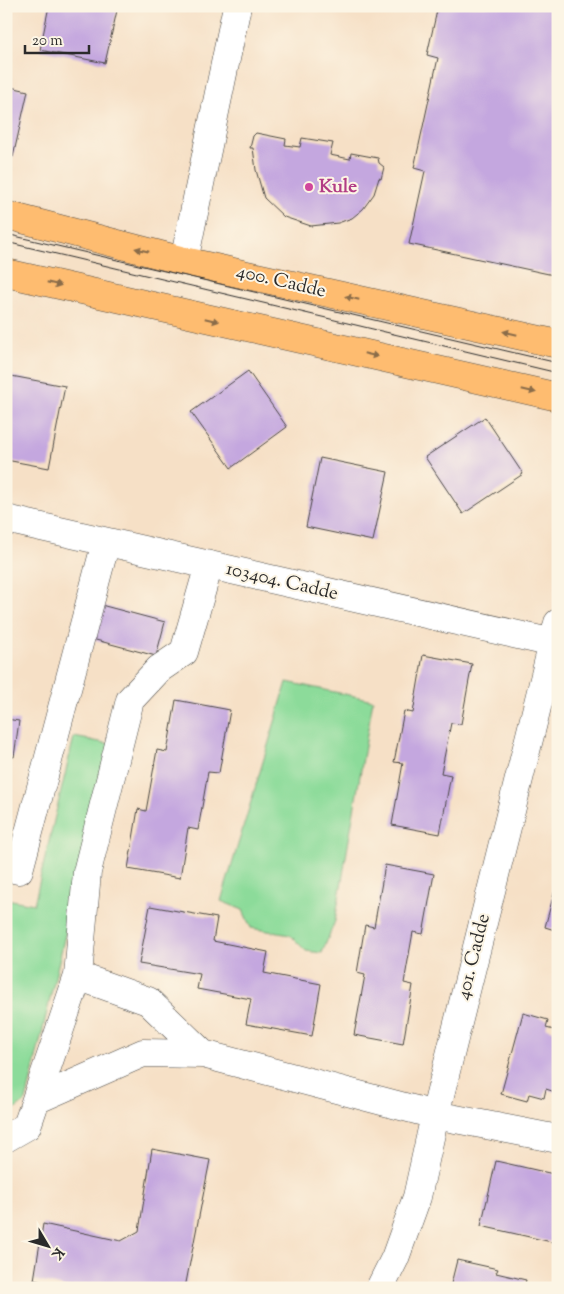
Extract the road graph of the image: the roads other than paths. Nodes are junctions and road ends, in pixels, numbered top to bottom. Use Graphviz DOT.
graph roads {
  1 [pos="236,6"];
  2 [pos="6,215"];
  3 [pos="184,261"];
  4 [pos="6,273"];
  5 [pos="558,344"];
  6 [pos="558,397"];
  7 [pos="6,519"];
  8 [pos="106,542"];
  9 [pos="209,565"];
  10 [pos="556,637"];
  11 [pos="6,867"];
  12 [pos="78,976"];
  13 [pos="203,1054"];
  14 [pos="36,1100"];
  15 [pos="435,1114"];
  16 [pos="6,1138"];
  17 [pos="558,1139"];
  18 [pos="380,1288"];
  1 -- 3 [label="street"];
  3 -- 2 [label="main road, 400. Cadde, one-way"];
  5 -- 3 [label="main road, 400. Cadde, one-way"];
  4 -- 6 [label="main road, one-way"];
  7 -- 8 [label="street, 103404. Cadde"];
  8 -- 9 [label="street, 103404. Cadde"];
  8 -- 11 [label="street"];
  9 -- 10 [label="street, 103404. Cadde"];
  9 -- 12 [label="street"];
  10 -- 15 [label="street, 401. Cadde"];
  12 -- 13 [label="street"];
  12 -- 14 [label="street"];
  13 -- 14 [label="street"];
  13 -- 15 [label="street"];
  14 -- 16 [label="street"];
  15 -- 17 [label="street"];
  15 -- 18 [label="street, 401. Cadde"];
}
